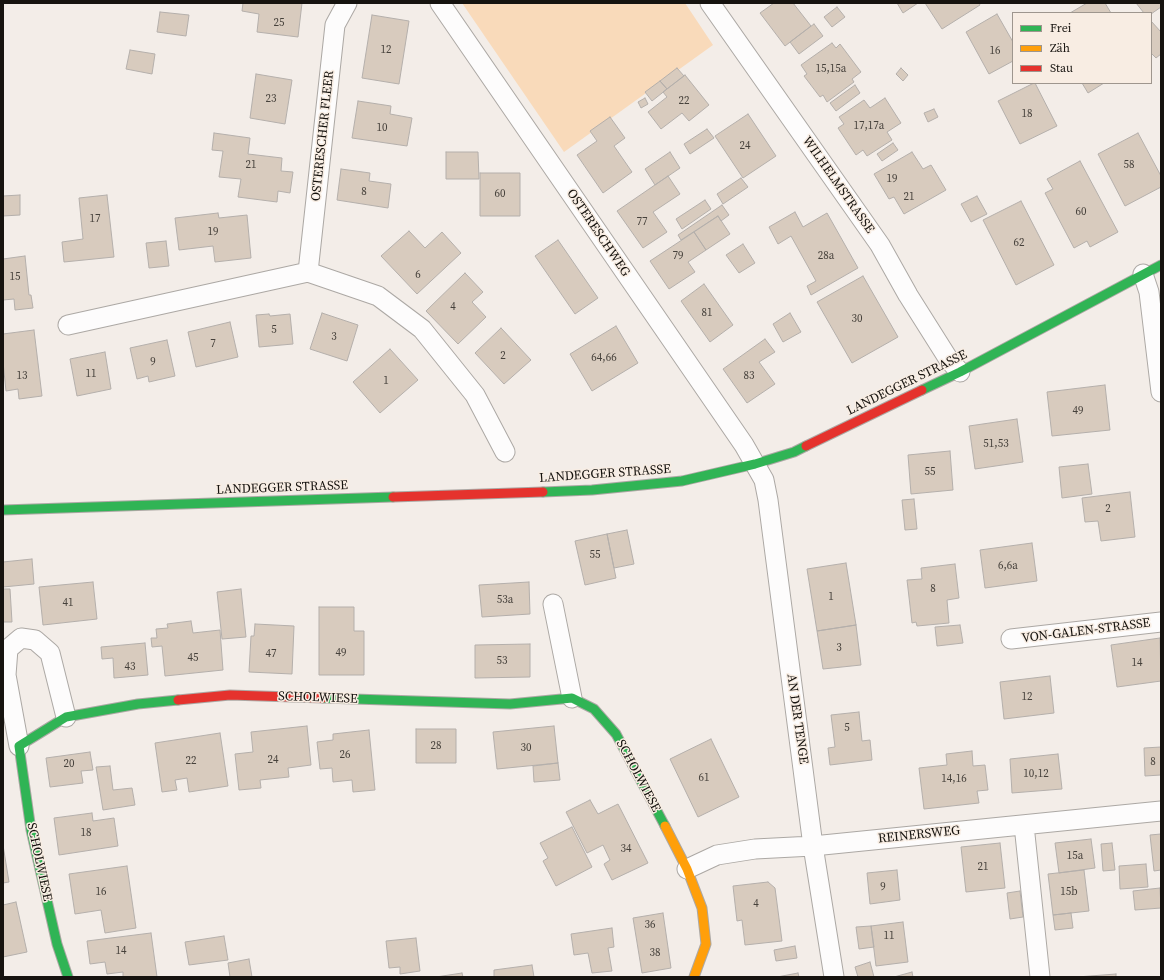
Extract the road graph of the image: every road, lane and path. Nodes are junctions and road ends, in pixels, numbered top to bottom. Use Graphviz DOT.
graph roads {
  1 [pos="347,3"];
  2 [pos="440,3"];
  3 [pos="710,3"];
  4 [pos="1161,265"];
  5 [pos="308,272"];
  6 [pos="1143,274"];
  7 [pos="68,325"];
  8 [pos="960,372"];
  9 [pos="1161,392"];
  10 [pos="505,452"];
  11 [pos="755,464"];
  12 [pos="3,510"];
  13 [pos="553,604"];
  14 [pos="1161,622"];
  15 [pos="1011,639"];
  16 [pos="572,698"];
  17 [pos="66,717"];
  18 [pos="19,746"];
  19 [pos="1161,811"];
  20 [pos="1024,825"];
  21 [pos="814,846"];
  22 [pos="687,869"];
  23 [pos="68,977"];
  24 [pos="694,977"];
  25 [pos="834,977"];
  26 [pos="1040,977"];
  1 -- 5 [label="street, OSTERESCHER FLEER"];
  2 -- 11 [label="street, OSTERESCHWEG"];
  3 -- 8 [label="street, WILHELMSTRASSE"];
  4 -- 6 [label="main road, LANDEGGER STRASSE"];
  5 -- 7 [label="street"];
  5 -- 10 [label="street"];
  6 -- 8 [label="main road, LANDEGGER STRASSE"];
  6 -- 9 [label="street"];
  8 -- 11 [label="main road, LANDEGGER STRASSE"];
  11 -- 12 [label="main road, LANDEGGER STRASSE"];
  11 -- 21 [label="street, AN DER TENGE"];
  13 -- 16 [label="street"];
  14 -- 15 [label="street, VON-GALEN-STRASSE"];
  16 -- 17 [label="main road, SCHOLWIESE"];
  16 -- 22 [label="main road, SCHOLWIESE"];
  17 -- 18 [label="main road, SCHOLWIESE"];
  17 -- 18 [label="street, SCHOLWIESE"];
  18 -- 23 [label="main road, SCHOLWIESE"];
  19 -- 20 [label="street, REINERSWEG"];
  20 -- 21 [label="street, REINERSWEG"];
  20 -- 26 [label="street"];
  21 -- 22 [label="street"];
  21 -- 25 [label="street, AN DER TENGE"];
  22 -- 24 [label="main road, SCHOLWIESE"];
}
